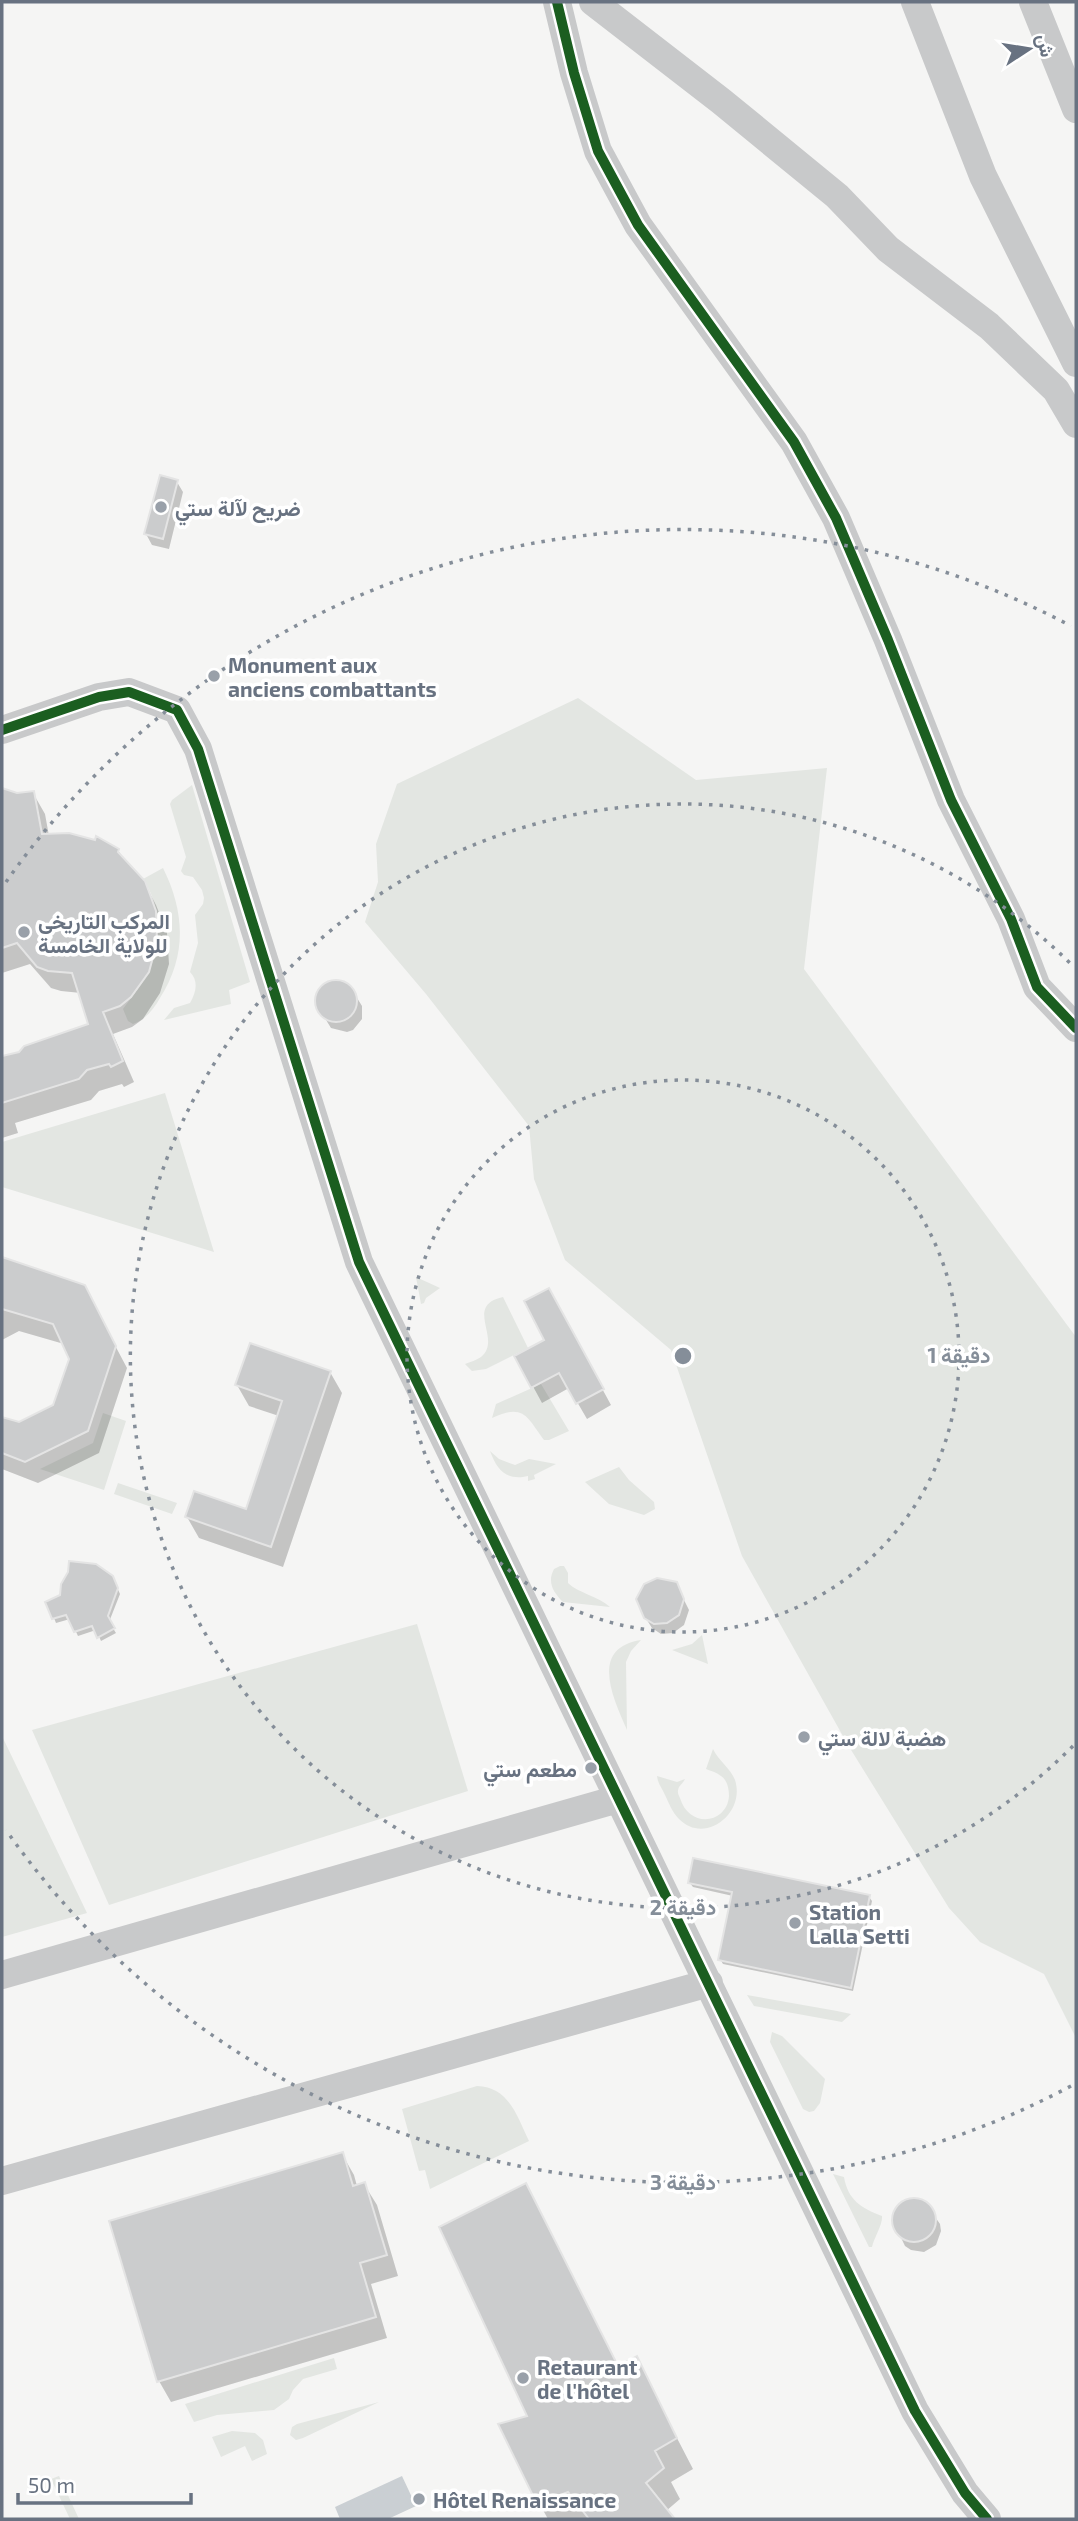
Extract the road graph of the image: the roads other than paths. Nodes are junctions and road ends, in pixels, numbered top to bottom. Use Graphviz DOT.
graph roads {
  1 [pos="557,2"];
  2 [pos="593,2"];
  3 [pos="915,2"];
  4 [pos="1033,2"];
  5 [pos="1076,109"];
  6 [pos="1076,363"];
  7 [pos="1066,381"];
  8 [pos="1076,424"];
  9 [pos="2,730"];
  10 [pos="1076,1028"];
  11 [pos="618,1799"];
  12 [pos="2,1975"];
  13 [pos="709,1983"];
  14 [pos="2,2182"];
  15 [pos="987,2519"];
  1 -- 10 [label="street"];
  2 -- 7 [label="street"];
  3 -- 6 [label="street"];
  4 -- 5 [label="street"];
  7 -- 8 [label="street"];
  9 -- 11 [label="street"];
  11 -- 12 [label="street"];
  11 -- 13 [label="street"];
  13 -- 14 [label="street"];
  13 -- 15 [label="street"];
}
